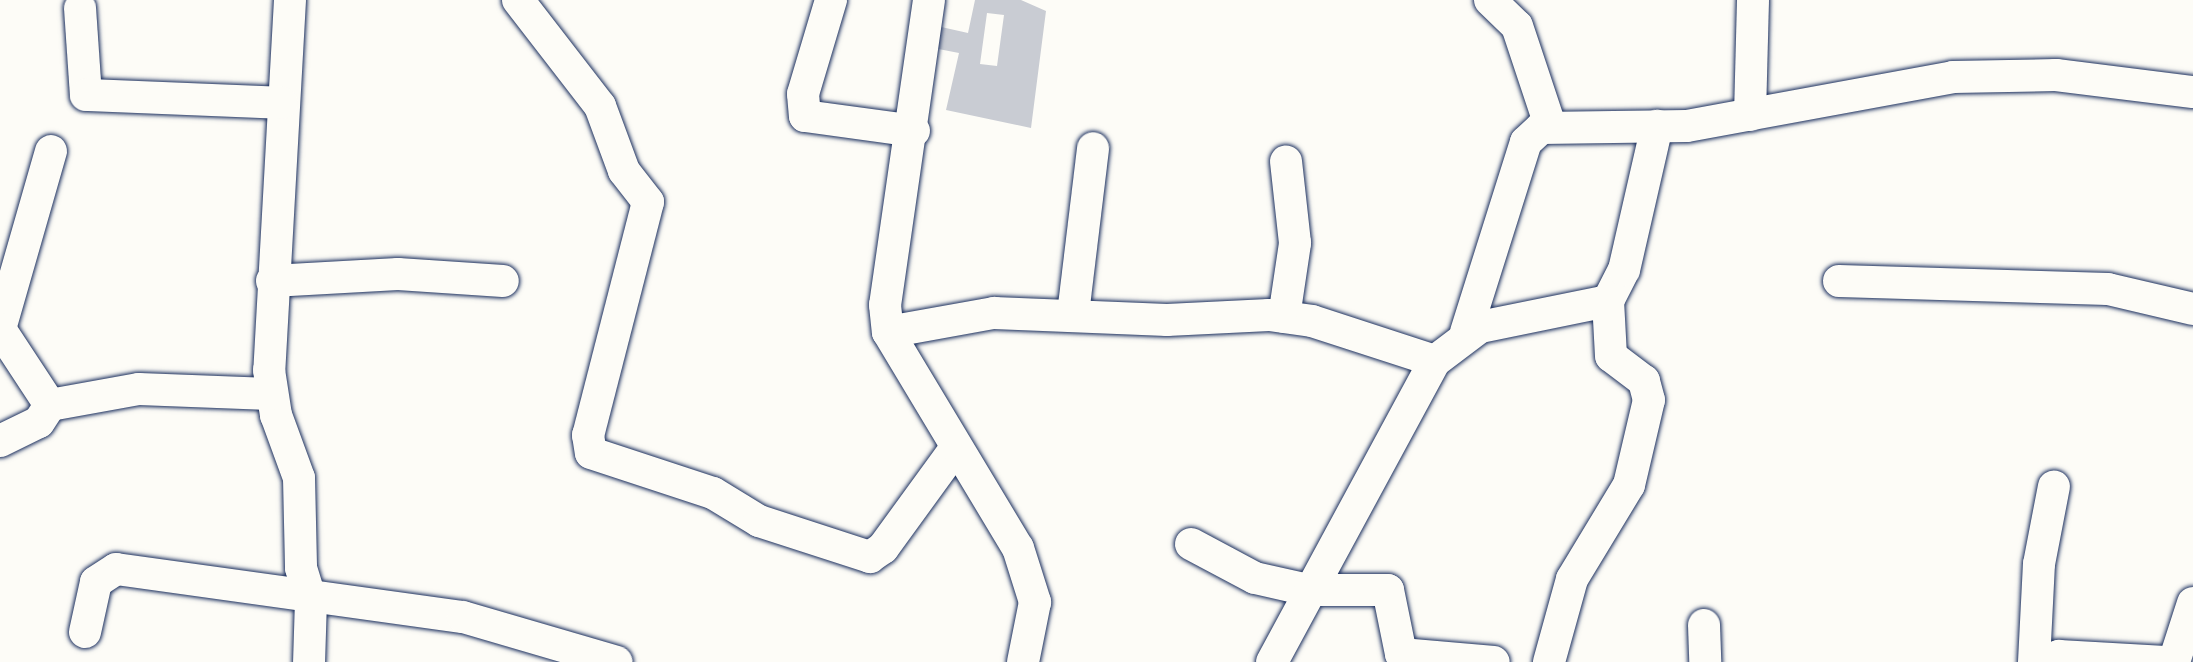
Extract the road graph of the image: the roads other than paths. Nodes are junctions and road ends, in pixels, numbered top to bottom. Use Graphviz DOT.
graph roads {
  1 [pos="290,0"];
  2 [pos="518,0"];
  3 [pos="831,0"];
  4 [pos="929,0"];
  5 [pos="1490,0"];
  6 [pos="1753,0"];
  7 [pos="80,8"];
  8 [pos="2193,92"];
  9 [pos="282,103"];
  10 [pos="1750,114"];
  11 [pos="1550,125"];
  12 [pos="1657,126"];
  13 [pos="914,131"];
  14 [pos="1093,148"];
  15 [pos="51,150"];
  16 [pos="1286,161"];
  17 [pos="272,281"];
  18 [pos="503,281"];
  19 [pos="1839,281"];
  20 [pos="1608,301"];
  21 [pos="2193,309"];
  22 [pos="1073,314"];
  23 [pos="1284,317"];
  24 [pos="0,329"];
  25 [pos="888,332"];
  26 [pos="1466,332"];
  27 [pos="1435,361"];
  28 [pos="270,394"];
  29 [pos="50,405"];
  30 [pos="0,441"];
  31 [pos="955,449"];
  32 [pos="2054,486"];
  33 [pos="1191,544"];
  34 [pos="1308,590"];
  35 [pos="311,600"];
  36 [pos="2193,603"];
  37 [pos="1704,625"];
  38 [pos="85,632"];
  39 [pos="310,662"];
  40 [pos="617,662"];
  41 [pos="1023,662"];
  42 [pos="1272,662"];
  43 [pos="1494,662"];
  44 [pos="1549,662"];
  45 [pos="1705,662"];
  46 [pos="2034,662"];
  47 [pos="2043,662"];
  48 [pos="2165,662"];
  49 [pos="2174,662"];
  1 -- 9 [label="street"];
  2 -- 31 [label="street"];
  3 -- 13 [label="street"];
  4 -- 13 [label="street"];
  5 -- 11 [label="street"];
  6 -- 10 [label="street"];
  7 -- 9 [label="street"];
  8 -- 10 [label="street"];
  9 -- 17 [label="street"];
  10 -- 12 [label="street"];
  11 -- 12 [label="street"];
  11 -- 26 [label="street"];
  12 -- 20 [label="street"];
  13 -- 25 [label="street"];
  14 -- 22 [label="street"];
  15 -- 24 [label="street"];
  16 -- 23 [label="street"];
  17 -- 18 [label="street"];
  17 -- 28 [label="street"];
  19 -- 21 [label="street"];
  20 -- 26 [label="street"];
  20 -- 44 [label="street"];
  22 -- 23 [label="street"];
  22 -- 25 [label="street"];
  23 -- 27 [label="street"];
  24 -- 29 [label="street"];
  25 -- 31 [label="street"];
  26 -- 27 [label="street"];
  27 -- 34 [label="street"];
  28 -- 29 [label="street"];
  28 -- 35 [label="street"];
  29 -- 30 [label="street"];
  31 -- 41 [label="street"];
  32 -- 46 [label="street"];
  33 -- 34 [label="street"];
  34 -- 42 [label="street"];
  34 -- 43 [label="street"];
  35 -- 38 [label="street"];
  35 -- 39 [label="street"];
  35 -- 40 [label="street"];
  36 -- 49 [label="street"];
  37 -- 45 [label="street"];
  47 -- 48 [label="street"];
}
